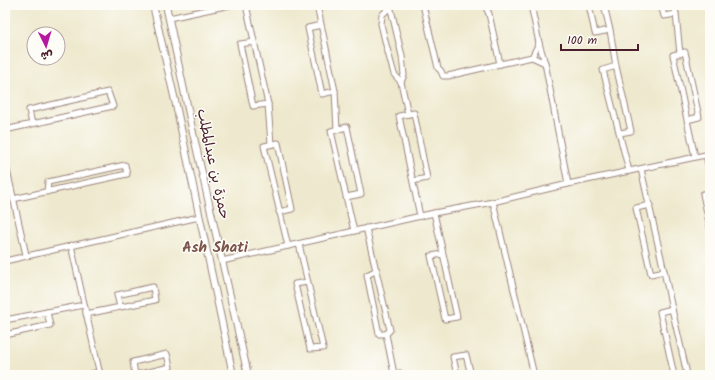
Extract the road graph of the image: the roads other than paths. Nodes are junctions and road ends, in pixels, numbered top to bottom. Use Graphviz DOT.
graph roads {
  1 [pos="153,5"];
  2 [pos="166,5"];
  3 [pos="230,5"];
  4 [pos="246,5"];
  5 [pos="317,5"];
  6 [pos="423,5"];
  7 [pos="485,5"];
  8 [pos="531,5"];
  9 [pos="589,5"];
  10 [pos="604,5"];
  11 [pos="661,5"];
  12 [pos="674,5"];
  13 [pos="390,6"];
  14 [pos="676,14"];
  15 [pos="169,18"];
  16 [pos="321,25"];
  17 [pos="610,30"];
  18 [pos="254,42"];
  19 [pos="539,43"];
  20 [pos="680,54"];
  21 [pos="532,56"];
  22 [pos="545,63"];
  23 [pos="500,64"];
  24 [pos="616,66"];
  25 [pos="401,82"];
  26 [pos="335,91"];
  27 [pos="268,104"];
  28 [pos="176,105"];
  29 [pos="188,106"];
  30 [pos="408,114"];
  31 [pos="687,120"];
  32 [pos="32,124"];
  33 [pos="5,130"];
  34 [pos="337,130"];
  35 [pos="182,132"];
  36 [pos="193,133"];
  37 [pos="620,133"];
  38 [pos="270,144"];
  39 [pos="708,154"];
  40 [pos="695,157"];
  41 [pos="5,161"];
  42 [pos="642,169"];
  43 [pos="629,171"];
  44 [pos="710,173"];
  45 [pos="413,181"];
  46 [pos="568,184"];
  47 [pos="8,187"];
  48 [pos="47,192"];
  49 [pos="710,193"];
  50 [pos="346,197"];
  51 [pos="13,199"];
  52 [pos="493,202"];
  53 [pos="650,205"];
  54 [pos="279,212"];
  55 [pos="434,213"];
  56 [pos="420,216"];
  57 [pos="199,217"];
  58 [pos="710,227"];
  59 [pos="366,228"];
  60 [pos="354,231"];
  61 [pos="299,244"];
  62 [pos="71,246"];
  63 [pos="288,246"];
  64 [pos="443,254"];
  65 [pos="26,256"];
  66 [pos="5,261"];
  67 [pos="222,261"];
  68 [pos="376,270"];
  69 [pos="664,271"];
  70 [pos="308,282"];
  71 [pos="84,305"];
  72 [pos="120,307"];
  73 [pos="672,309"];
  74 [pos="47,312"];
  75 [pos="86,314"];
  76 [pos="5,320"];
  77 [pos="386,334"];
  78 [pos="5,335"];
  79 [pos="100,374"];
  80 [pos="86,375"];
  81 [pos="136,375"];
  82 [pos="233,375"];
  83 [pos="248,375"];
  84 [pos="392,375"];
  85 [pos="401,375"];
  86 [pos="457,375"];
  87 [pos="471,375"];
  88 [pos="534,375"];
  89 [pos="674,375"];
  90 [pos="683,375"];
  1 -- 28 [label="street, حمزة بن عبدالمطلب"];
  2 -- 15 [label="street, حمزة بن عبدالمطلب"];
  3 -- 15 [label="street"];
  4 -- 18 [label="street"];
  5 -- 16 [label="street"];
  6 -- 23 [label="street"];
  7 -- 23 [label="street"];
  8 -- 19 [label="street"];
  9 -- 17 [label="street"];
  10 -- 17 [label="street"];
  11 -- 14 [label="street"];
  12 -- 14 [label="street"];
  13 -- 25 [label="street"];
  13 -- 25 [label="street"];
  14 -- 20 [label="street"];
  15 -- 29 [label="street, حمزة بن عبدالمطلب"];
  16 -- 26 [label="street"];
  16 -- 26 [label="street"];
  17 -- 24 [label="street"];
  18 -- 27 [label="street"];
  18 -- 27 [label="street"];
  19 -- 21 [label="street"];
  19 -- 22 [label="street"];
  20 -- 31 [label="street"];
  20 -- 31 [label="street"];
  21 -- 22 [label="street"];
  21 -- 23 [label="street"];
  22 -- 46 [label="street"];
  24 -- 37 [label="street"];
  24 -- 37 [label="street"];
  25 -- 30 [label="street"];
  26 -- 34 [label="street"];
  27 -- 38 [label="street"];
  28 -- 29 [label="street"];
  28 -- 35 [label="street, حمزة بن عبدالمطلب"];
  29 -- 36 [label="street, حمزة بن عبدالمطلب"];
  30 -- 45 [label="street"];
  30 -- 45 [label="street"];
  31 -- 40 [label="street"];
  32 -- 32 [label="street"];
  32 -- 33 [label="street"];
  34 -- 50 [label="street"];
  34 -- 50 [label="street"];
  35 -- 36 [label="street"];
  35 -- 57 [label="street, حمزة بن عبدالمطلب"];
  36 -- 67 [label="street, حمزة بن عبدالمطلب"];
  37 -- 43 [label="street"];
  38 -- 54 [label="street"];
  38 -- 54 [label="street"];
  39 -- 40 [label="street"];
  39 -- 44 [label="street"];
  40 -- 42 [label="street"];
  41 -- 47 [label="street"];
  42 -- 43 [label="street"];
  42 -- 53 [label="street"];
  43 -- 46 [label="street"];
  45 -- 56 [label="street"];
  46 -- 52 [label="street"];
  47 -- 51 [label="street"];
  48 -- 48 [label="street"];
  48 -- 51 [label="street"];
  49 -- 58 [label="street"];
  50 -- 60 [label="street"];
  51 -- 65 [label="street"];
  52 -- 55 [label="street"];
  52 -- 88 [label="street"];
  53 -- 69 [label="street"];
  53 -- 69 [label="street"];
  54 -- 63 [label="street"];
  55 -- 56 [label="street"];
  55 -- 64 [label="street"];
  56 -- 59 [label="street"];
  57 -- 62 [label="street"];
  57 -- 82 [label="street, حمزة بن عبدالمطلب"];
  59 -- 60 [label="street"];
  59 -- 68 [label="street"];
  60 -- 61 [label="street"];
  61 -- 63 [label="street"];
  61 -- 70 [label="street"];
  62 -- 65 [label="street"];
  62 -- 71 [label="street"];
  63 -- 67 [label="street"];
  64 -- 64 [label="street"];
  65 -- 66 [label="street"];
  67 -- 83 [label="street, حمزة بن عبدالمطلب"];
  68 -- 77 [label="street"];
  68 -- 77 [label="street"];
  69 -- 73 [label="street"];
  70 -- 70 [label="street"];
  71 -- 74 [label="street"];
  71 -- 75 [label="street"];
  72 -- 72 [label="street"];
  72 -- 75 [label="street"];
  73 -- 89 [label="street"];
  73 -- 90 [label="street"];
  74 -- 76 [label="street"];
  74 -- 78 [label="street"];
  75 -- 79 [label="street"];
  77 -- 84 [label="street"];
  79 -- 80 [label="street"];
  81 -- 81 [label="street"];
  84 -- 85 [label="street"];
  86 -- 87 [label="street"];
}
